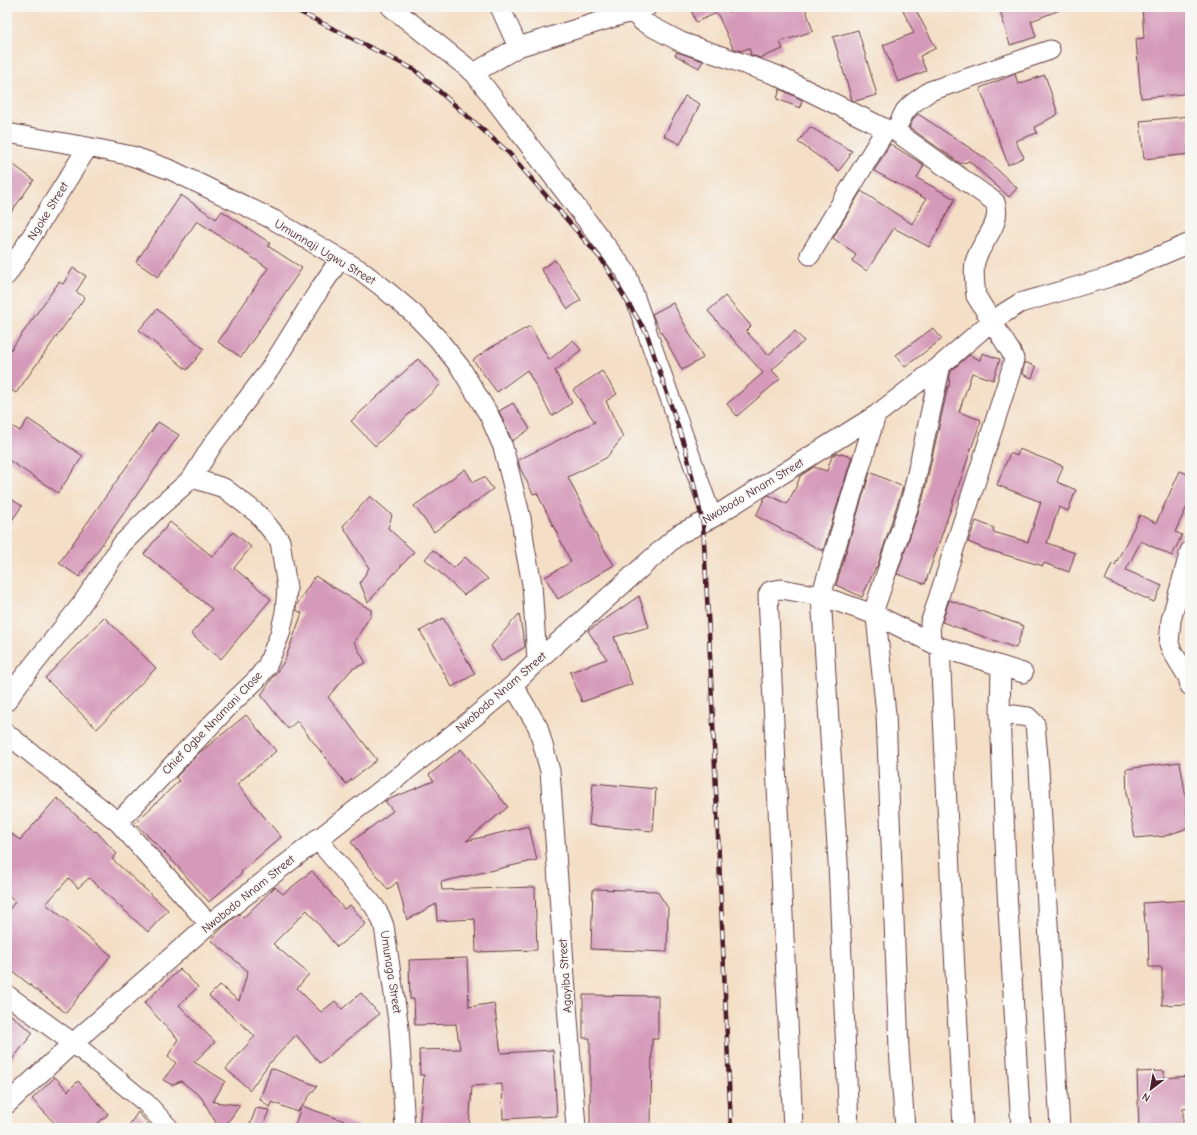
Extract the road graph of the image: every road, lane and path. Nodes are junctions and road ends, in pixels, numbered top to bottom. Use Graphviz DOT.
graph roads {
  1 [pos="391,7"];
  2 [pos="500,7"];
  3 [pos="635,9"];
  4 [pos="518,47"];
  5 [pos="1050,50"];
  6 [pos="474,74"];
  7 [pos="890,130"];
  8 [pos="7,133"];
  9 [pos="88,147"];
  10 [pos="1190,244"];
  11 [pos="810,255"];
  12 [pos="340,259"];
  13 [pos="7,275"];
  14 [pos="993,320"];
  15 [pos="941,365"];
  16 [pos="876,415"];
  17 [pos="192,478"];
  18 [pos="712,518"];
  19 [pos="1190,551"];
  20 [pos="820,596"];
  21 [pos="876,615"];
  22 [pos="936,644"];
  23 [pos="537,661"];
  24 [pos="1001,667"];
  25 [pos="1023,673"];
  26 [pos="1188,674"];
  27 [pos="513,685"];
  28 [pos="7,701"];
  29 [pos="1000,713"];
  30 [pos="7,734"];
  31 [pos="118,822"];
  32 [pos="317,839"];
  33 [pos="208,924"];
  34 [pos="7,995"];
  35 [pos="73,1043"];
  36 [pos="7,1104"];
  37 [pos="169,1128"];
  38 [pos="405,1128"];
  39 [pos="576,1128"];
  40 [pos="793,1128"];
  41 [pos="850,1128"];
  42 [pos="905,1128"];
  43 [pos="963,1128"];
  44 [pos="1021,1128"];
  45 [pos="1060,1128"];
  1 -- 6 [label="street"];
  2 -- 4 [label="street"];
  3 -- 4 [label="street"];
  3 -- 7 [label="street"];
  4 -- 6 [label="street"];
  5 -- 7 [label="street"];
  6 -- 18 [label="street"];
  7 -- 11 [label="street"];
  7 -- 14 [label="street"];
  8 -- 9 [label="street, Umunnaji Ugwu Street"];
  9 -- 12 [label="street, Umunnaji Ugwu Street"];
  9 -- 13 [label="street, Ngoke Street"];
  10 -- 14 [label="street, Nwobodo Nnam Street"];
  12 -- 17 [label="street"];
  12 -- 23 [label="street, Umunnaji Ugwu Street"];
  14 -- 15 [label="street, Nwobodo Nnam Street"];
  14 -- 22 [label="street"];
  15 -- 16 [label="street, Nwobodo Nnam Street"];
  15 -- 21 [label="street"];
  16 -- 18 [label="street, Nwobodo Nnam Street"];
  16 -- 20 [label="street"];
  17 -- 28 [label="street"];
  17 -- 31 [label="street, Chief Ogbe Nnamani Close"];
  18 -- 23 [label="street, Nwobodo Nnam Street"];
  19 -- 26 [label="street"];
  20 -- 21 [label="street"];
  20 -- 40 [label="street"];
  20 -- 41 [label="street"];
  21 -- 22 [label="street"];
  21 -- 42 [label="street"];
  22 -- 24 [label="street"];
  22 -- 43 [label="street"];
  23 -- 27 [label="street, Nwobodo Nnam Street"];
  24 -- 25 [label="street"];
  24 -- 29 [label="street"];
  27 -- 32 [label="street, Nwobodo Nnam Street"];
  27 -- 39 [label="street, Agayiba Street"];
  29 -- 44 [label="street"];
  29 -- 45 [label="street"];
  30 -- 31 [label="street"];
  31 -- 33 [label="street"];
  32 -- 33 [label="street, Nwobodo Nnam Street"];
  32 -- 38 [label="street, Umunaga Street"];
  33 -- 35 [label="street, Nwobodo Nnam Street"];
  34 -- 35 [label="street"];
  35 -- 36 [label="street, Nwobodo Nnam Street"];
  35 -- 37 [label="street"];
}
